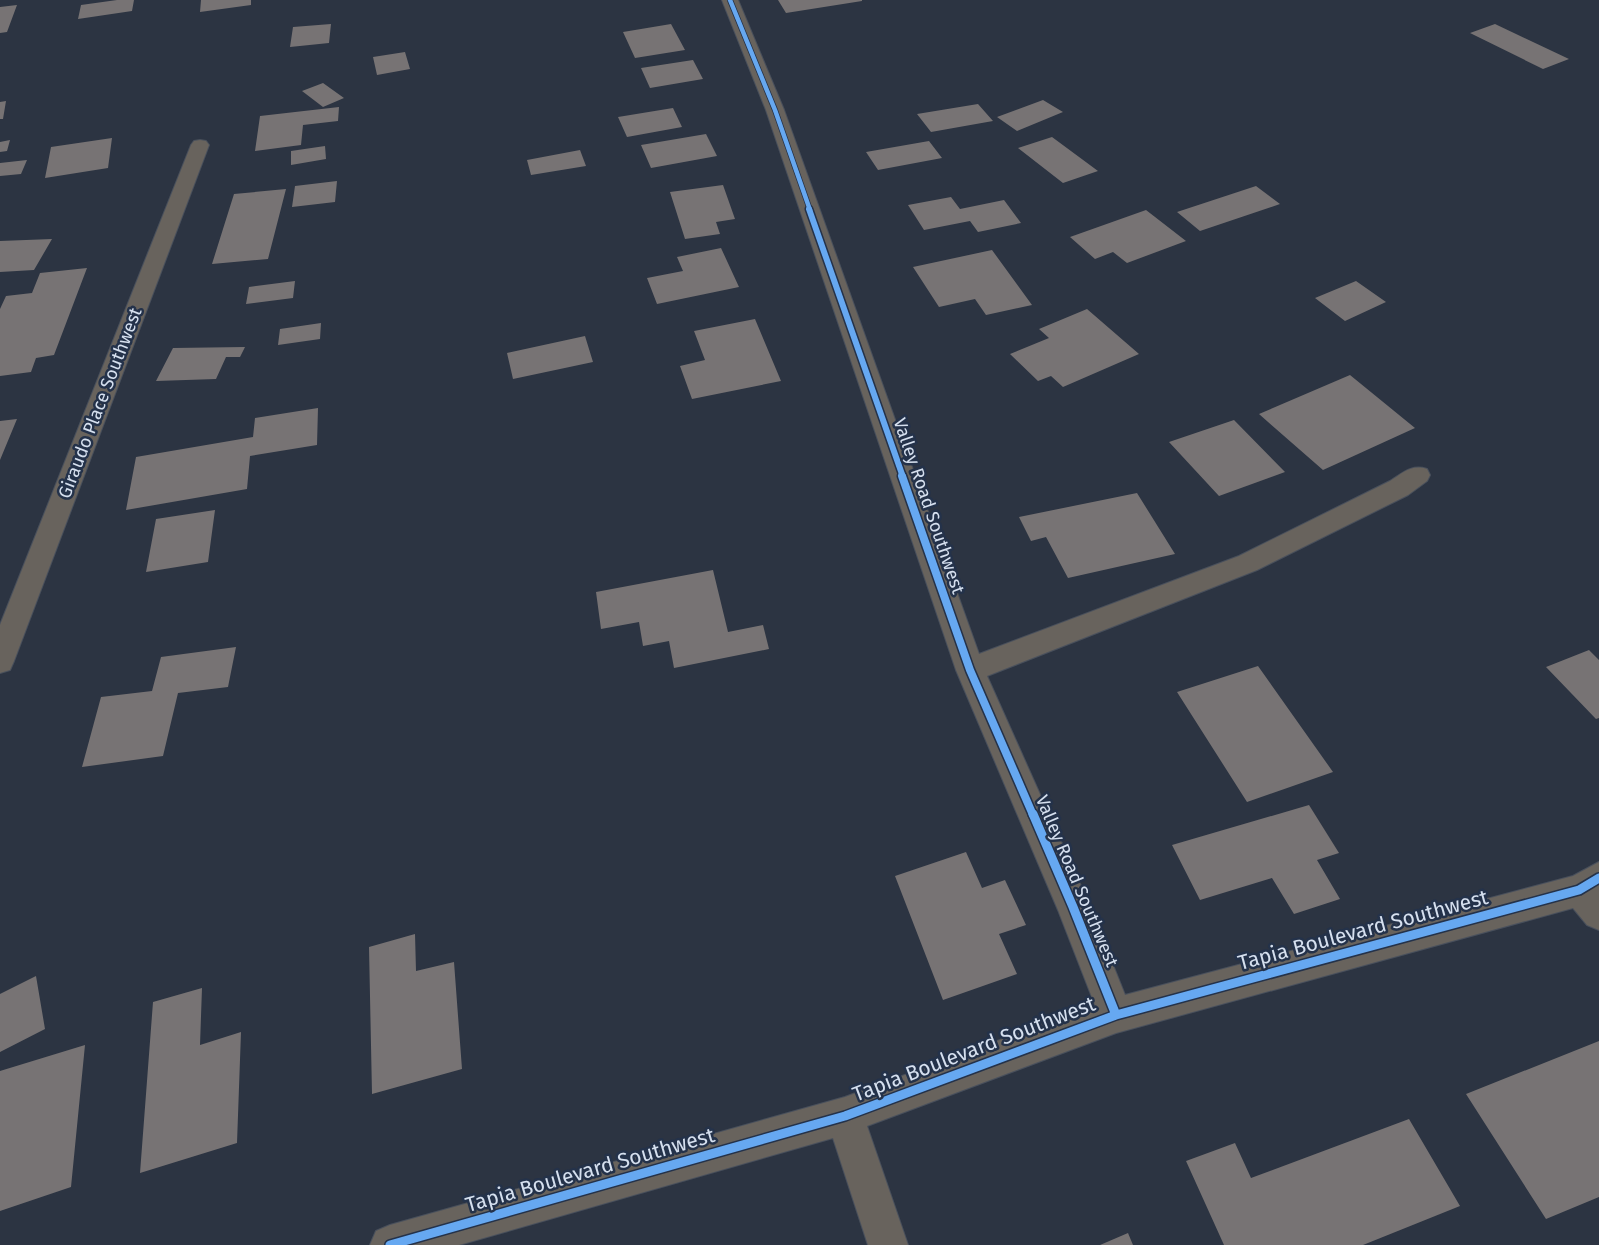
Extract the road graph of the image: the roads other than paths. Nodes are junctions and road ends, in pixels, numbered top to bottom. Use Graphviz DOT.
graph roads {
  1 [pos="730,0"];
  2 [pos="200,145"];
  3 [pos="1418,475"];
  4 [pos="0,661"];
  5 [pos="970,670"];
  6 [pos="1592,894"];
  7 [pos="1116,1015"];
  8 [pos="845,1116"];
  9 [pos="390,1245"];
  10 [pos="888,1245"];
  1 -- 5 [label="street, Valley Road Southwest"];
  2 -- 4 [label="street, Giraudo Place Southwest"];
  3 -- 5 [label="street"];
  5 -- 7 [label="street, Valley Road Southwest"];
  6 -- 7 [label="street, Tapia Boulevard Southwest"];
  7 -- 8 [label="street, Tapia Boulevard Southwest"];
  8 -- 9 [label="street, Tapia Boulevard Southwest"];
  8 -- 10 [label="street"];
}
